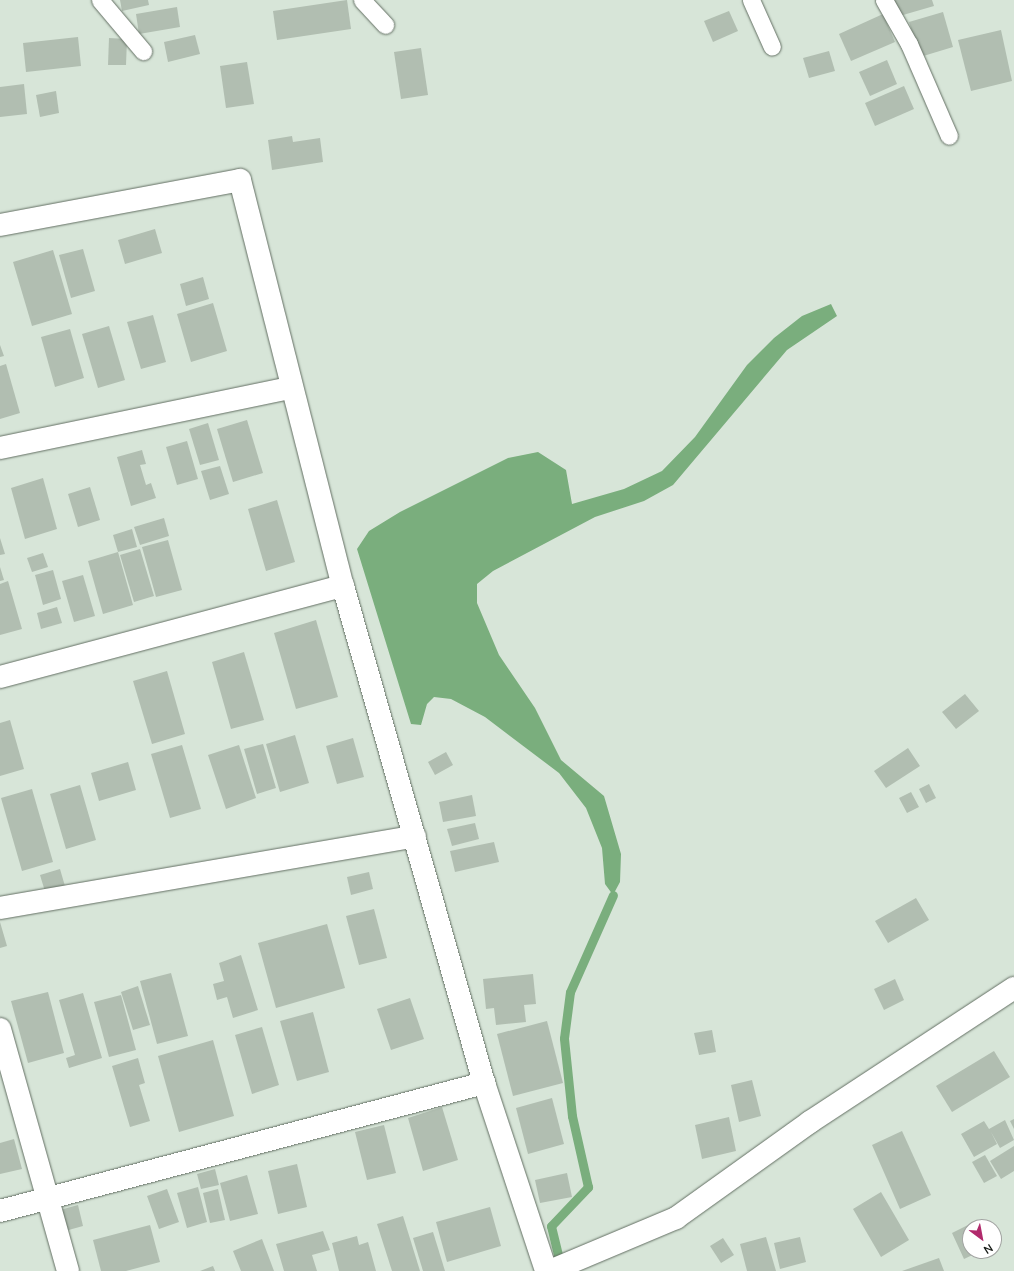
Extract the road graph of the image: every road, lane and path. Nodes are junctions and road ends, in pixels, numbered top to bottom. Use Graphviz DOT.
graph roads {
  1 [pos="100,0"];
  2 [pos="362,0"];
  3 [pos="751,0"];
  4 [pos="884,0"];
  5 [pos="385,25"];
  6 [pos="772,47"];
  7 [pos="143,51"];
  8 [pos="949,136"];
  9 [pos="0,225"];
  10 [pos="291,388"];
  11 [pos="0,448"];
  12 [pos="344,586"];
  13 [pos="0,677"];
  14 [pos="415,836"];
  15 [pos="0,908"];
  16 [pos="1014,988"];
  17 [pos="0,1029"];
  18 [pos="484,1083"];
  19 [pos="49,1199"];
  20 [pos="0,1211"];
  21 [pos="68,1271"];
  22 [pos="546,1271"];
  23 [pos="550,1271"];
  1 -- 7 [label="lane"];
  2 -- 5 [label="lane"];
  3 -- 6 [label="lane"];
  4 -- 8 [label="lane"];
  9 -- 10 [label="street"];
  10 -- 11 [label="street"];
  10 -- 12 [label="street"];
  12 -- 13 [label="street"];
  12 -- 14 [label="street"];
  14 -- 15 [label="street"];
  14 -- 18 [label="street"];
  16 -- 23 [label="street"];
  17 -- 19 [label="street"];
  18 -- 19 [label="street"];
  18 -- 22 [label="street"];
  19 -- 20 [label="street"];
  19 -- 21 [label="street"];
}
